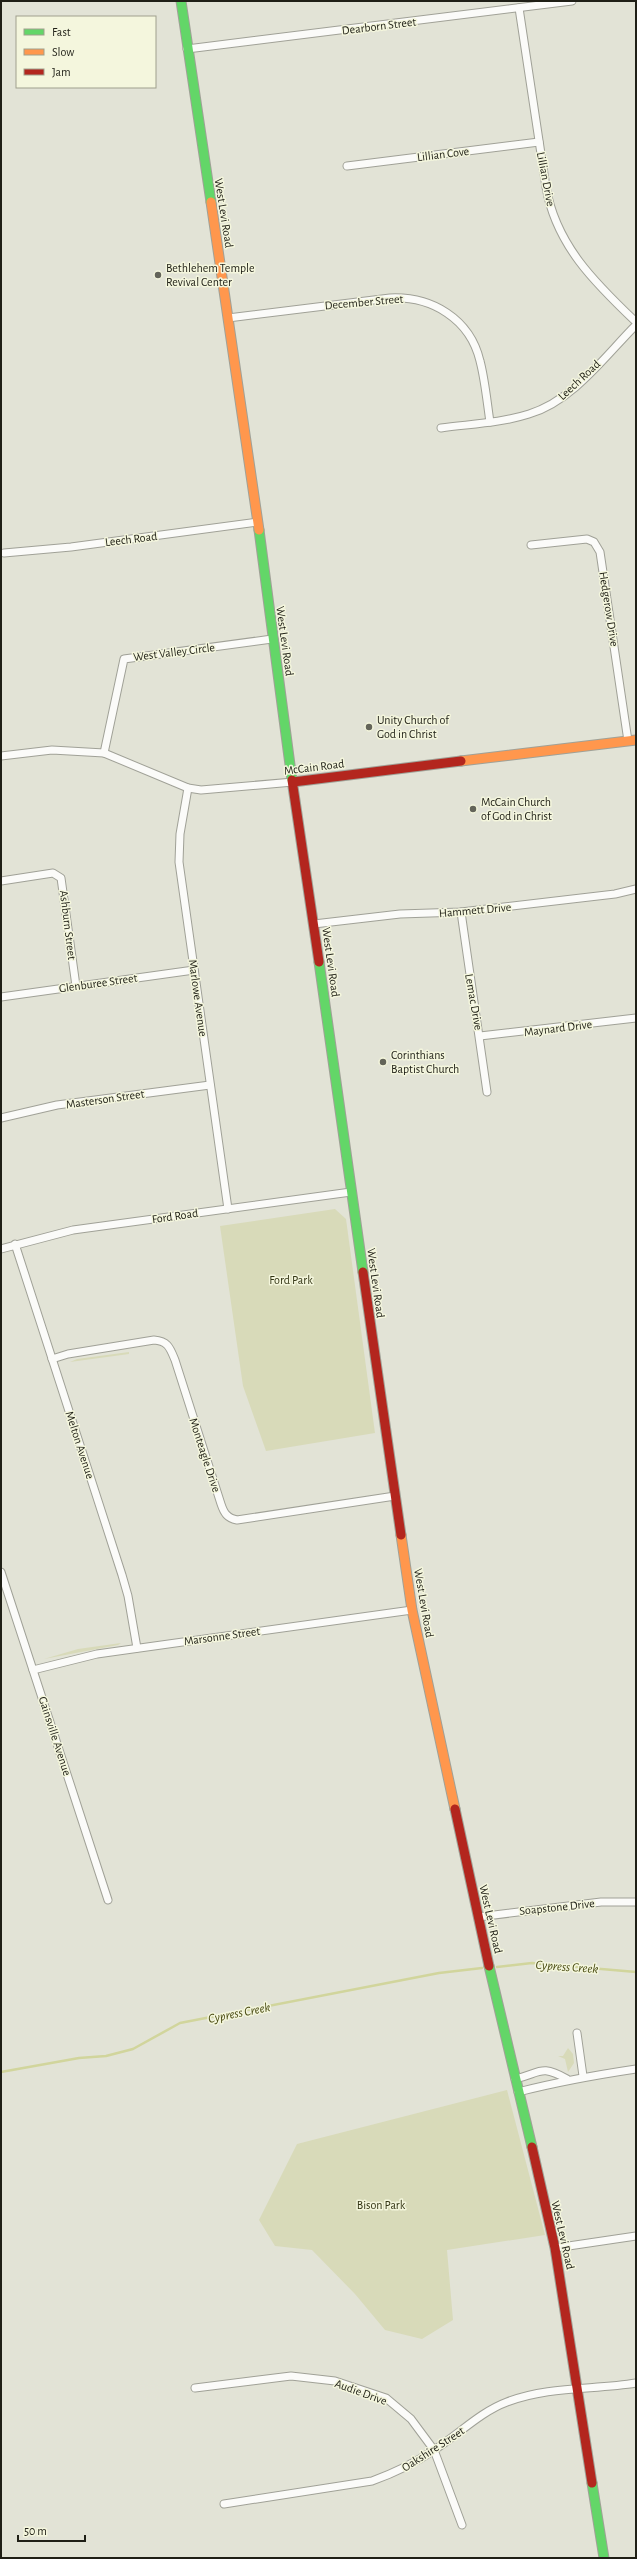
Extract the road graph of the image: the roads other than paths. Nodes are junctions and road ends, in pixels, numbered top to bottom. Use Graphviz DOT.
graph roads {
  1 [pos="181,1"];
  2 [pos="572,1"];
  3 [pos="519,8"];
  4 [pos="187,49"];
  5 [pos="539,142"];
  6 [pos="347,166"];
  7 [pos="228,318"];
  8 [pos="636,324"];
  9 [pos="490,422"];
  10 [pos="441,428"];
  11 [pos="258,522"];
  12 [pos="531,545"];
  13 [pos="4,553"];
  14 [pos="272,639"];
  15 [pos="632,741"];
  16 [pos="104,753"];
  17 [pos="1,756"];
  18 [pos="293,782"];
  19 [pos="188,788"];
  20 [pos="1,881"];
  21 [pos="636,889"];
  22 [pos="461,912"];
  23 [pos="314,924"];
  24 [pos="194,970"];
  25 [pos="76,986"];
  26 [pos="1,997"];
  27 [pos="636,1018"];
  28 [pos="480,1036"];
  29 [pos="210,1084"];
  30 [pos="487,1092"];
  31 [pos="1,1118"];
  32 [pos="351,1192"];
  33 [pos="228,1209"];
  34 [pos="15,1244"];
  35 [pos="1,1249"];
  36 [pos="52,1359"];
  37 [pos="394,1496"];
  38 [pos="1,1572"];
  39 [pos="412,1610"];
  40 [pos="137,1648"];
  41 [pos="34,1670"];
  42 [pos="108,1900"];
  43 [pos="636,1902"];
  44 [pos="478,1917"];
  45 [pos="577,2033"];
  46 [pos="636,2069"];
  47 [pos="583,2076"];
  48 [pos="515,2079"];
  49 [pos="567,2079"];
  50 [pos="518,2092"];
  51 [pos="636,2236"];
  52 [pos="555,2248"];
  53 [pos="636,2383"];
  54 [pos="195,2388"];
  55 [pos="578,2388"];
  56 [pos="434,2450"];
  57 [pos="224,2504"];
  58 [pos="462,2525"];
  59 [pos="604,2558"];
  1 -- 4 [label="street, West Levi Road"];
  2 -- 3 [label="street, Dearborn Street"];
  3 -- 4 [label="street, Dearborn Street"];
  3 -- 5 [label="street, Lillian Drive"];
  4 -- 7 [label="street, West Levi Road"];
  5 -- 6 [label="street, Lillian Cove"];
  5 -- 8 [label="street, Lillian Drive"];
  7 -- 9 [label="street, December Street"];
  7 -- 11 [label="street, West Levi Road"];
  8 -- 9 [label="street, Leech Road"];
  9 -- 10 [label="street, Leech Road"];
  11 -- 13 [label="street, Leech Road"];
  11 -- 14 [label="street, West Levi Road"];
  12 -- 15 [label="street, Hedgerow Drive"];
  14 -- 16 [label="street, West Valley Circle"];
  14 -- 18 [label="street, West Levi Road"];
  15 -- 18 [label="street, McCain Road"];
  16 -- 17 [label="street, McCain Road"];
  16 -- 19 [label="street, McCain Road"];
  18 -- 19 [label="street, McCain Road"];
  18 -- 23 [label="street, West Levi Road"];
  19 -- 24 [label="street, Marlowe Avenue"];
  20 -- 25 [label="street, Ashburn Street"];
  21 -- 22 [label="street, Hammett Drive"];
  22 -- 23 [label="street, Hammett Drive"];
  22 -- 28 [label="street, Lemac Drive"];
  23 -- 32 [label="street, West Levi Road"];
  24 -- 25 [label="street, Glenburee Street"];
  24 -- 29 [label="street, Marlowe Avenue"];
  25 -- 26 [label="street, Glenburee Street"];
  27 -- 28 [label="street, Maynard Drive"];
  28 -- 30 [label="street, Lemac Drive"];
  29 -- 31 [label="street, Masterson Street"];
  29 -- 33 [label="street, Marlowe Avenue"];
  32 -- 33 [label="street, Ford Road"];
  32 -- 37 [label="street, West Levi Road"];
  33 -- 34 [label="street, Ford Road"];
  34 -- 35 [label="street, Ford Road"];
  34 -- 36 [label="street, Melton Avenue"];
  36 -- 37 [label="street, Monteagle Drive"];
  36 -- 40 [label="street, Melton Avenue"];
  37 -- 39 [label="street, West Levi Road"];
  38 -- 41 [label="street, Gainsville Avenue"];
  39 -- 40 [label="street, Marsonne Street"];
  39 -- 44 [label="street, West Levi Road"];
  40 -- 41 [label="street, Marsonne Street"];
  41 -- 42 [label="street, Gainsville Avenue"];
  43 -- 44 [label="street, Soapstone Drive"];
  44 -- 48 [label="street, West Levi Road"];
  45 -- 47 [label="street"];
  46 -- 47 [label="street"];
  47 -- 49 [label="street"];
  48 -- 49 [label="street"];
  48 -- 50 [label="street, West Levi Road"];
  49 -- 50 [label="street"];
  50 -- 52 [label="street, West Levi Road"];
  51 -- 52 [label="street"];
  52 -- 55 [label="street, West Levi Road"];
  53 -- 55 [label="street, Oakshire Street"];
  54 -- 56 [label="street, Audie Drive"];
  55 -- 56 [label="street, Oakshire Street"];
  55 -- 59 [label="street, West Levi Road"];
  56 -- 57 [label="street, Oakshire Street"];
  56 -- 58 [label="street, Audie Drive"];
}
